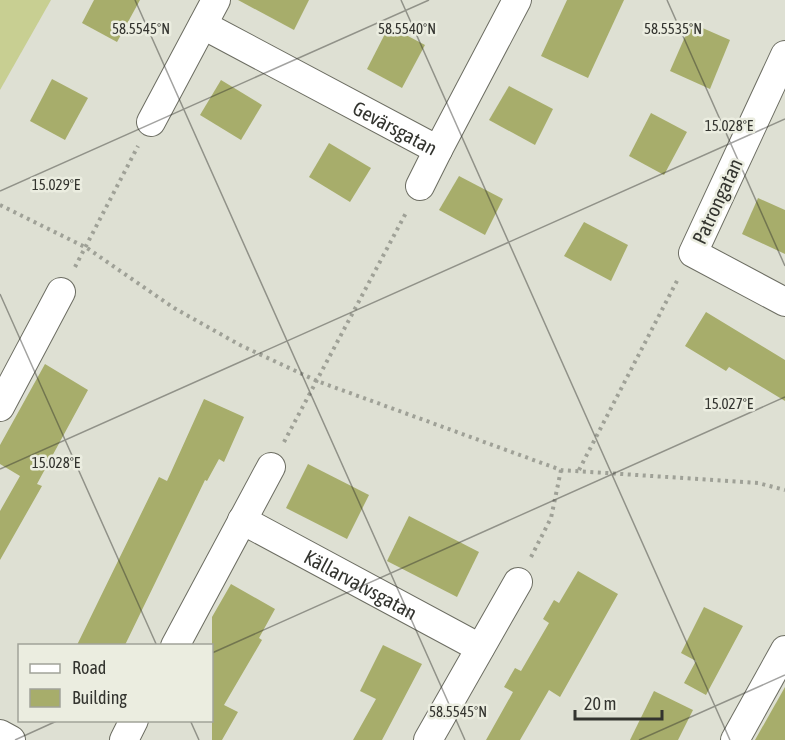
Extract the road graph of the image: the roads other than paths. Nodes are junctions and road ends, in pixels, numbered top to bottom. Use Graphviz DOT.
graph roads {
  1 [pos="216,0"];
  2 [pos="517,0"];
  3 [pos="203,25"];
  4 [pos="785,55"];
  5 [pos="151,122"];
  6 [pos="438,150"];
  7 [pos="420,186"];
  8 [pos="61,292"];
  9 [pos="785,302"];
  10 [pos="0,407"];
  11 [pos="271,467"];
  12 [pos="242,520"];
  13 [pos="518,582"];
  14 [pos="176,644"];
  15 [pos="480,648"];
  16 [pos="785,650"];
  17 [pos="133,722"];
  18 [pos="0,734"];
  19 [pos="11,740"];
  20 [pos="124,740"];
  21 [pos="428,740"];
  22 [pos="735,740"];
  1 -- 3 [label="street"];
  2 -- 6 [label="street, Gevärsgatan"];
  3 -- 5 [label="street"];
  3 -- 6 [label="street, Gevärsgatan"];
  4 -- 9 [label="street, Patrongatan"];
  6 -- 7 [label="street"];
  8 -- 10 [label="street"];
  11 -- 12 [label="street"];
  12 -- 14 [label="street"];
  12 -- 15 [label="street, Källarvalvsgatan"];
  13 -- 15 [label="street"];
  15 -- 21 [label="street"];
  16 -- 22 [label="street"];
  17 -- 20 [label="street"];
  18 -- 19 [label="street"];
}
